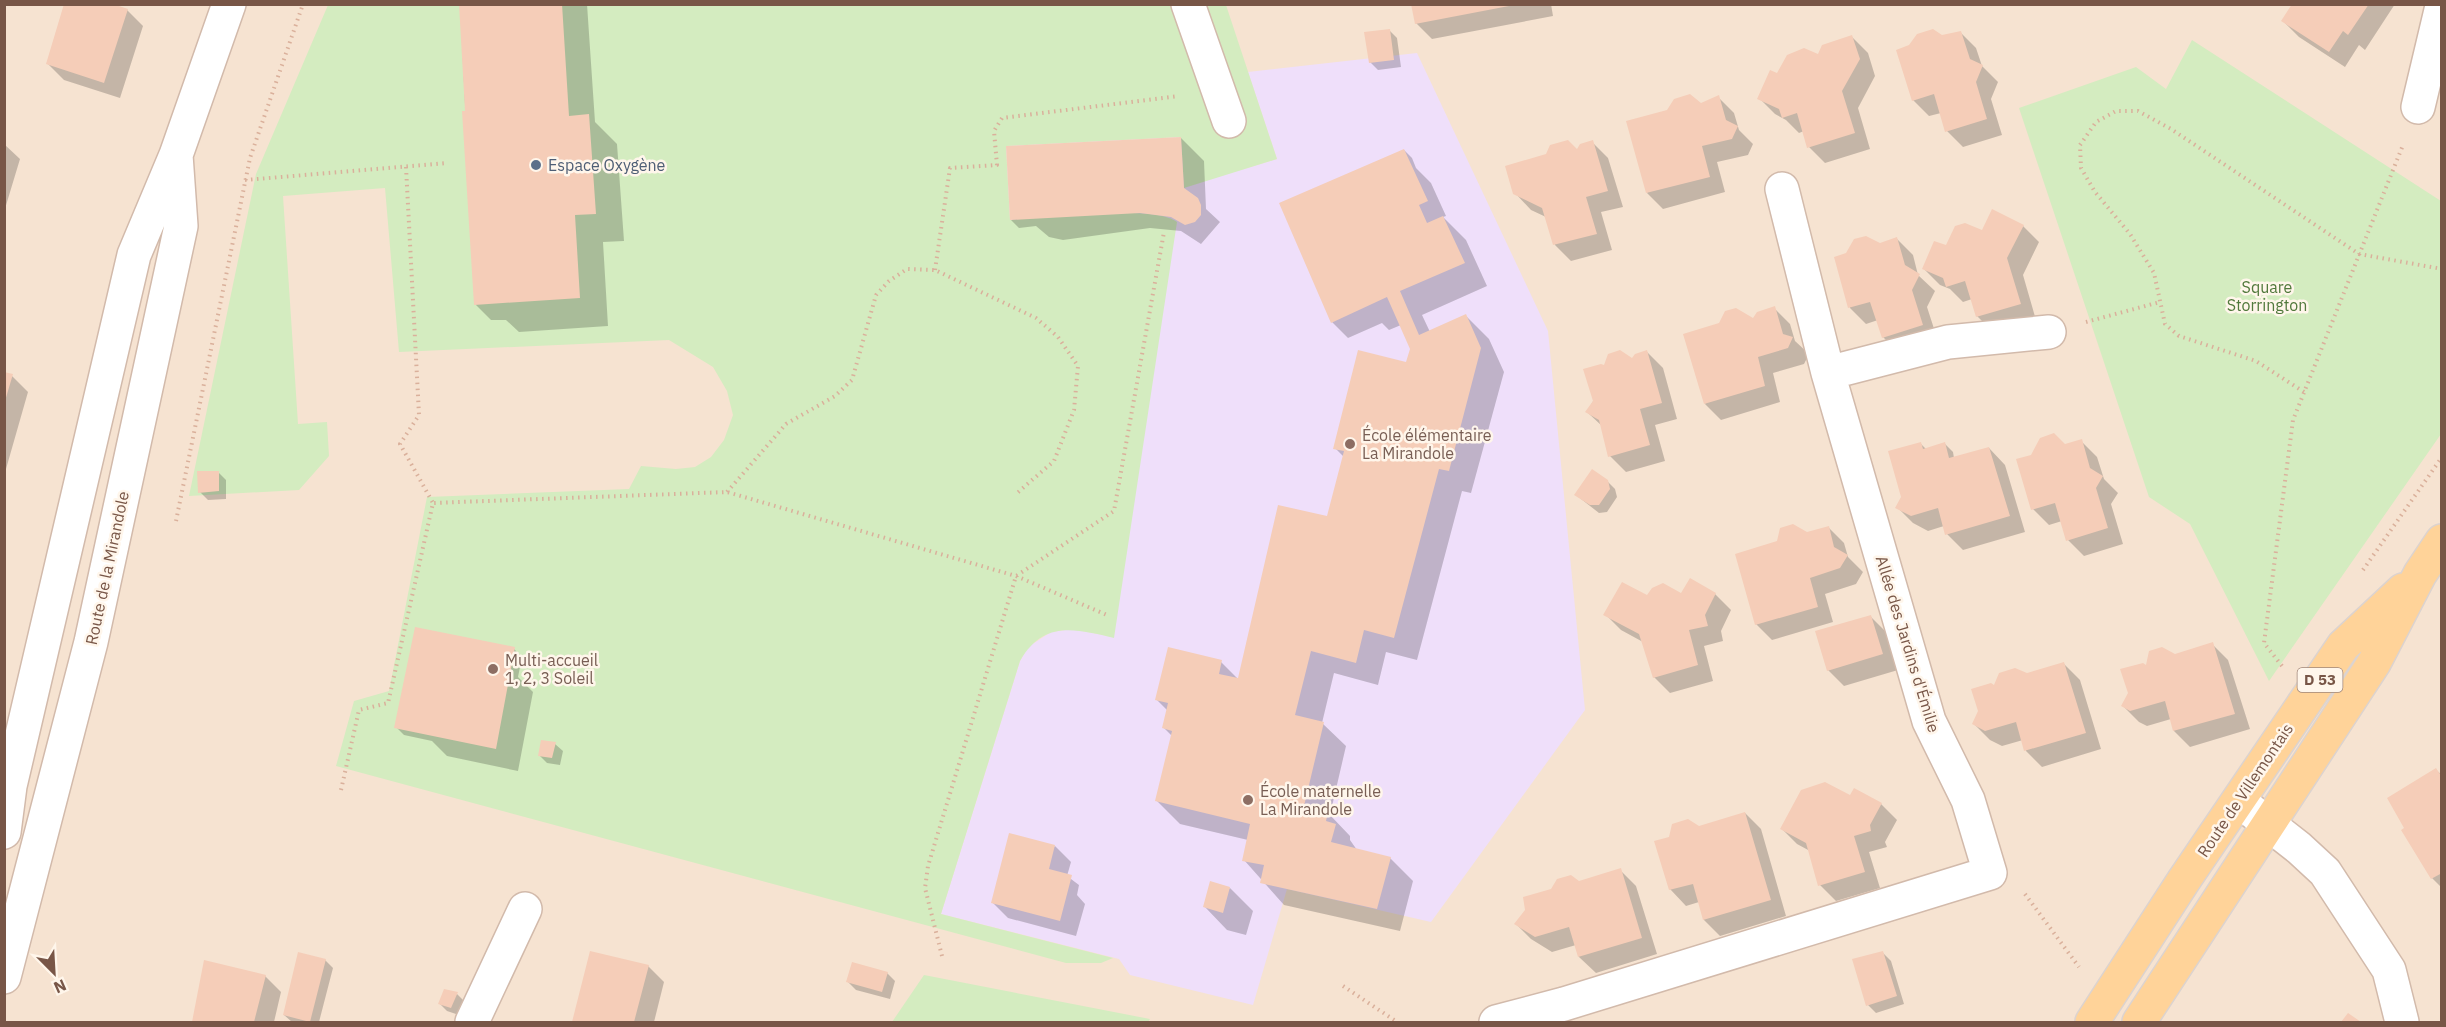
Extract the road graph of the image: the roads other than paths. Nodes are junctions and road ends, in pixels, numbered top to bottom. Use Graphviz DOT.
graph roads {
  1 [pos="229,4"];
  2 [pos="1188,4"];
  3 [pos="2442,6"];
  4 [pos="1224,106"];
  5 [pos="2418,107"];
  6 [pos="176,154"];
  7 [pos="1782,189"];
  8 [pos="2049,332"];
  9 [pos="1828,373"];
  10 [pos="76,514"];
  11 [pos="117,520"];
  12 [pos="2442,541"];
  13 [pos="2420,574"];
  14 [pos="2239,801"];
  15 [pos="2269,823"];
  16 [pos="4,832"];
  17 [pos="525,909"];
  18 [pos="4,978"];
  19 [pos="472,1023"];
  20 [pos="1496,1023"];
  21 [pos="2091,1023"];
  22 [pos="2139,1023"];
  23 [pos="2402,1023"];
  1 -- 6 [label="street, Route de la Mirandole"];
  2 -- 4 [label="street"];
  3 -- 5 [label="street"];
  6 -- 10 [label="street, Route de la Mirandole"];
  6 -- 11 [label="street, Route de la Mirandole"];
  7 -- 9 [label="street, Allée des Jardins d'Émilie"];
  8 -- 9 [label="street"];
  9 -- 20 [label="street, Allée des Jardins d'Émilie"];
  10 -- 11 [label="street"];
  10 -- 16 [label="street, Route de la Mirandole"];
  11 -- 18 [label="street, Route de la Mirandole"];
  12 -- 13 [label="main road, Route de Villemontais / D 53"];
  13 -- 14 [label="main road, Route de Villemontais / D 53"];
  13 -- 15 [label="main road, Route de Villemontais / D 53"];
  14 -- 15 [label="street"];
  14 -- 21 [label="main road, Route de Villemontais / D 53"];
  15 -- 22 [label="main road, Route de Villemontais / D 53"];
  15 -- 23 [label="street"];
  17 -- 19 [label="street"];
}
